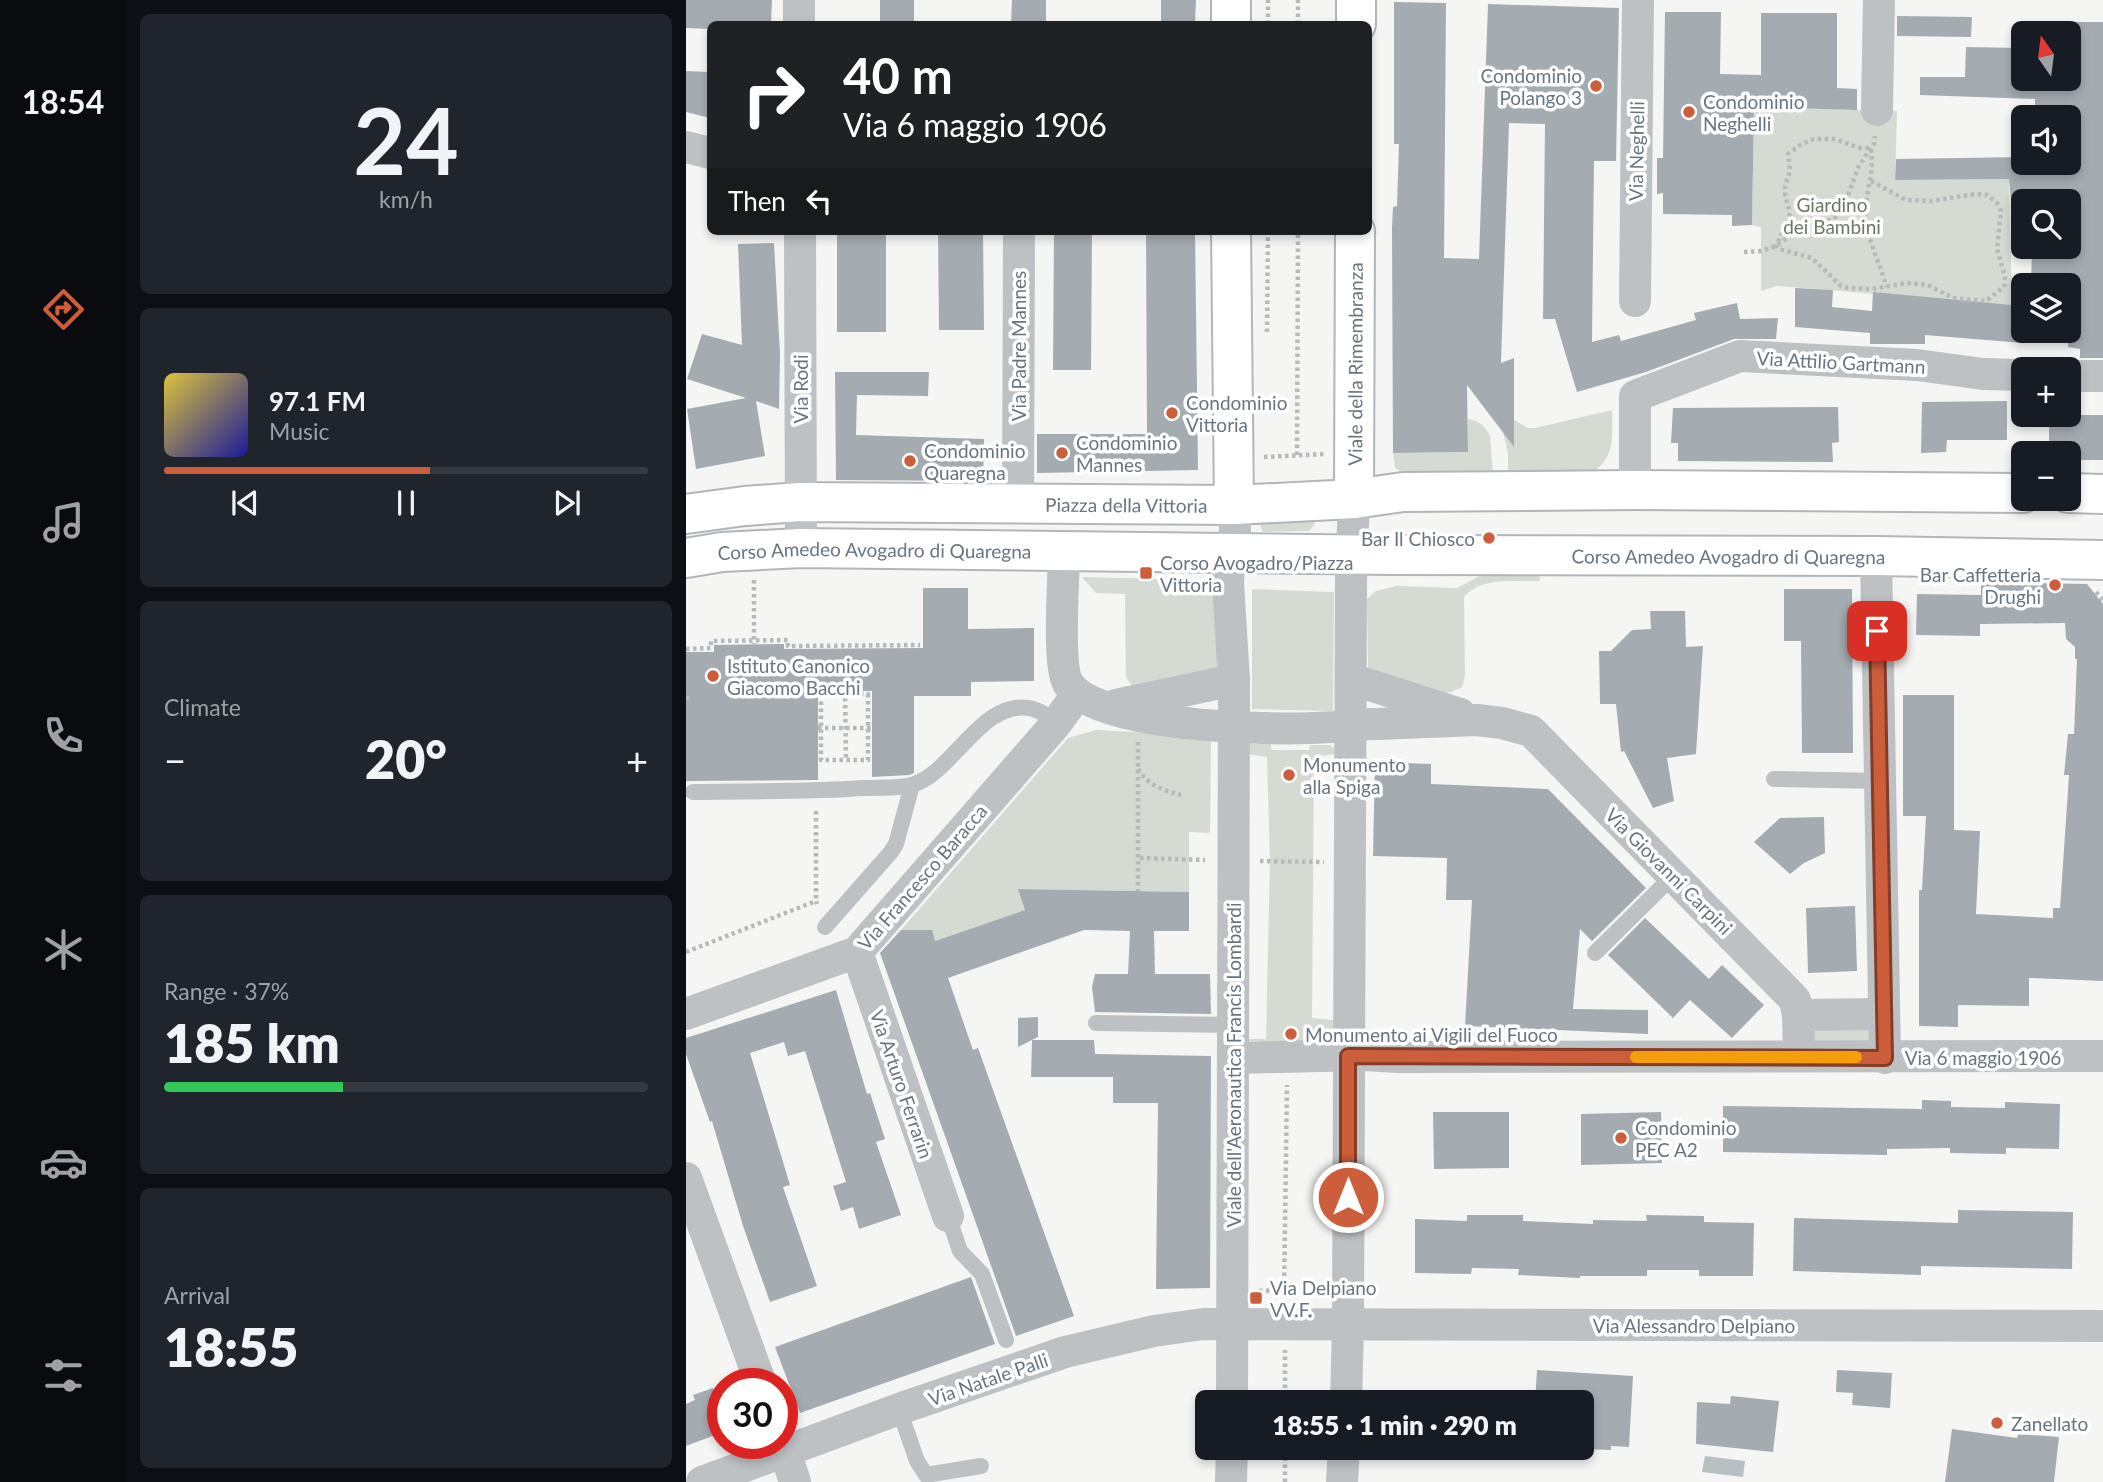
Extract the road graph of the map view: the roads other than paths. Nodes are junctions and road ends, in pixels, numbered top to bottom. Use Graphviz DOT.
graph roads {
  1 [pos="799,0"];
  2 [pos="1231,0"];
  3 [pos="1356,0"];
  4 [pos="1638,0"];
  5 [pos="1879,0"];
  6 [pos="799,21"];
  7 [pos="1231,21"];
  8 [pos="1356,21"];
  9 [pos="1877,110"];
  10 [pos="686,147"];
  11 [pos="707,152"];
  12 [pos="800,235"];
  13 [pos="1018,235"];
  14 [pos="1231,235"];
  15 [pos="1355,235"];
  16 [pos="1635,301"];
  17 [pos="2011,375"];
  18 [pos="2081,376"];
  19 [pos="2103,376"];
  20 [pos="1635,490"];
  21 [pos="2011,493"];
  22 [pos="2081,494"];
  23 [pos="2103,494"];
  24 [pos="1354,499"];
  25 [pos="800,502"];
  26 [pos="1018,503"];
  27 [pos="1234,505"];
  28 [pos="686,514"];
  29 [pos="801,548"];
  30 [pos="1064,551"];
  31 [pos="1230,553"];
  32 [pos="1352,554"];
  33 [pos="1876,556"];
  34 [pos="686,558"];
  35 [pos="2103,560"];
  36 [pos="1351,679"];
  37 [pos="1234,680"];
  38 [pos="1077,695"];
  39 [pos="1108,707"];
  40 [pos="1477,720"];
  41 [pos="1058,721"];
  42 [pos="1351,725"];
  43 [pos="1234,729"];
  44 [pos="1774,779"];
  45 [pos="1880,781"];
  46 [pos="912,785"];
  47 [pos="693,792"];
  48 [pos="1674,875"];
  49 [pos="825,927"];
  50 [pos="857,952"];
  51 [pos="1595,953"];
  52 [pos="686,1014"];
  53 [pos="1884,1014"];
  54 [pos="1798,1015"];
  55 [pos="1096,1023"];
  56 [pos="1233,1025"];
  57 [pos="1348,1056"];
  58 [pos="1800,1056"];
  59 [pos="2103,1056"];
  60 [pos="1233,1058"];
  61 [pos="1885,1058"];
  62 [pos="686,1178"];
  63 [pos="948,1216"];
  64 [pos="1285,1322"];
  65 [pos="1232,1324"];
  66 [pos="1348,1325"];
  67 [pos="2103,1326"];
  68 [pos="1006,1339"];
  69 [pos="755,1368"];
  70 [pos="1232,1390"];
  71 [pos="1346,1390"];
  72 [pos="899,1409"];
  73 [pos="798,1442"];
  74 [pos="756,1459"];
  75 [pos="788,1459"];
  76 [pos="1231,1460"];
  77 [pos="1343,1460"];
  78 [pos="981,1466"];
  79 [pos="955,1477"];
  80 [pos="702,1482"];
  81 [pos="795,1482"];
  82 [pos="1231,1482"];
  83 [pos="1342,1482"];
  1 -- 6 [label="street"];
  2 -- 7 [label="main road"];
  3 -- 8 [label="main road"];
  4 -- 16 [label="street, Via Neghelli"];
  5 -- 9 [label="street"];
  10 -- 11 [label="street"];
  12 -- 25 [label="street, Via Rodi"];
  13 -- 26 [label="street, Via Padre Mannes"];
  14 -- 27 [label="main road"];
  15 -- 24 [label="main road, Viale della Rimembranza"];
  17 -- 20 [label="street, Via Attilio Gartmann"];
  18 -- 19 [label="street"];
  20 -- 21 [label="main road"];
  20 -- 24 [label="main road"];
  22 -- 23 [label="main road"];
  24 -- 27 [label="main road, Piazza della Vittoria"];
  24 -- 32 [label="street"];
  25 -- 26 [label="main road"];
  25 -- 28 [label="main road"];
  25 -- 29 [label="street, Via Rodi"];
  26 -- 27 [label="main road, Piazza della Vittoria"];
  27 -- 31 [label="street, Piazza della Vittoria"];
  29 -- 30 [label="main road, Corso Amedeo Avogadro di Quaregna"];
  29 -- 34 [label="main road, Corso Amedeo Avogadro di Quaregna"];
  30 -- 31 [label="main road"];
  30 -- 38 [label="street"];
  31 -- 32 [label="main road"];
  31 -- 37 [label="street, Piazza della Vittoria"];
  32 -- 33 [label="main road, Corso Amedeo Avogadro di Quaregna"];
  32 -- 36 [label="street"];
  33 -- 35 [label="main road, Corso Amedeo Avogadro di Quaregna"];
  33 -- 45 [label="street"];
  36 -- 40 [label="street"];
  36 -- 42 [label="street"];
  37 -- 39 [label="street"];
  37 -- 43 [label="street, Piazza della Vittoria"];
  38 -- 39 [label="street"];
  38 -- 41 [label="street, Via Francesco Baracca"];
  39 -- 43 [label="street"];
  40 -- 42 [label="street"];
  40 -- 48 [label="street, Via Giovanni Carpini"];
  41 -- 46 [label="lane"];
  41 -- 50 [label="street, Via Francesco Baracca"];
  42 -- 43 [label="street"];
  42 -- 57 [label="street"];
  43 -- 56 [label="street, Viale dell'Aeronautica Francis Lombardi"];
  44 -- 45 [label="lane"];
  45 -- 53 [label="street"];
  46 -- 47 [label="lane"];
  46 -- 49 [label="lane"];
  48 -- 51 [label="lane"];
  48 -- 54 [label="street, Via Giovanni Carpini"];
  50 -- 52 [label="street, Via Francesco Baracca"];
  50 -- 63 [label="street, Via Arturo Ferrarin"];
  53 -- 54 [label="street"];
  53 -- 61 [label="street"];
  54 -- 58 [label="street, Via Giovanni Carpini"];
  55 -- 56 [label="lane"];
  56 -- 60 [label="street, Viale dell'Aeronautica Francis Lombardi"];
  57 -- 58 [label="street, Via 6 maggio 1906"];
  57 -- 60 [label="street, Via 6 maggio 1906"];
  57 -- 66 [label="street"];
  58 -- 61 [label="street, Via 6 maggio 1906"];
  59 -- 61 [label="street, Via 6 maggio 1906"];
  60 -- 65 [label="street, Viale dell'Aeronautica Francis Lombardi"];
  62 -- 69 [label="street"];
  63 -- 68 [label="lane"];
  64 -- 65 [label="street, Via Natale Palli"];
  64 -- 66 [label="street, Via Alessandro Delpiano"];
  65 -- 70 [label="street, Viale dell'Aeronautica Francis Lombardi"];
  65 -- 72 [label="street, Via Natale Palli"];
  66 -- 67 [label="street, Via Alessandro Delpiano"];
  66 -- 71 [label="street"];
  72 -- 73 [label="street, Via Natale Palli"];
  72 -- 79 [label="lane"];
  74 -- 80 [label="street, Via Natale Palli"];
  75 -- 81 [label="street"];
  76 -- 82 [label="street"];
  77 -- 83 [label="street"];
  78 -- 79 [label="lane"];
}
